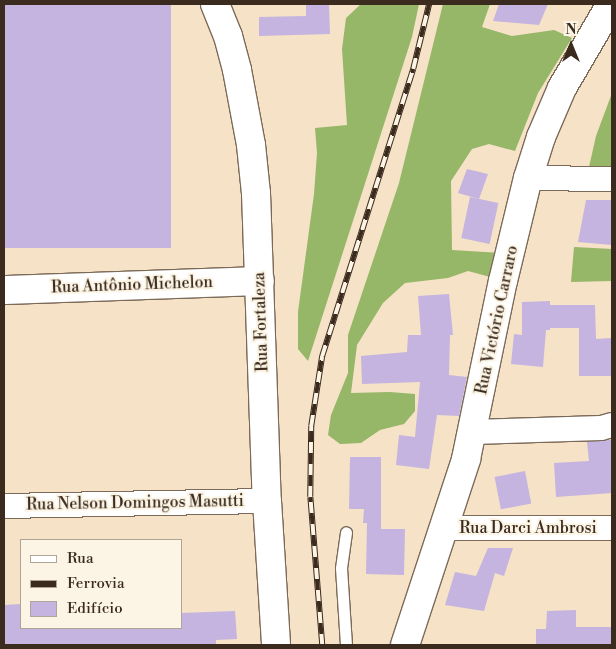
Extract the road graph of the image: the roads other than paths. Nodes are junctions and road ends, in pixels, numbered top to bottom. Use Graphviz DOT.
graph roads {
  1 [pos="215,4"];
  2 [pos="611,4"];
  3 [pos="528,178"];
  4 [pos="612,179"];
  5 [pos="260,281"];
  6 [pos="4,290"];
  7 [pos="612,425"];
  8 [pos="473,432"];
  9 [pos="267,501"];
  10 [pos="4,506"];
  11 [pos="444,528"];
  12 [pos="612,528"];
  13 [pos="346,532"];
  14 [pos="276,645"];
  15 [pos="346,645"];
  16 [pos="405,645"];
  1 -- 5 [label="main road, Rua Fortaleza"];
  2 -- 3 [label="main road, Rua Victório Carraro"];
  3 -- 4 [label="street"];
  3 -- 8 [label="main road, Rua Victório Carraro"];
  5 -- 6 [label="main road, Rua Antônio Michelon"];
  5 -- 9 [label="main road, Rua Fortaleza"];
  7 -- 8 [label="street"];
  8 -- 11 [label="main road, Rua Victório Carraro"];
  9 -- 10 [label="street, Rua Nelson Domingos Masutti"];
  9 -- 14 [label="main road, Rua Fortaleza"];
  11 -- 12 [label="street, Rua Darci Ambrosi"];
  11 -- 16 [label="main road, Rua Victório Carraro"];
  13 -- 15 [label="lane"];
}
